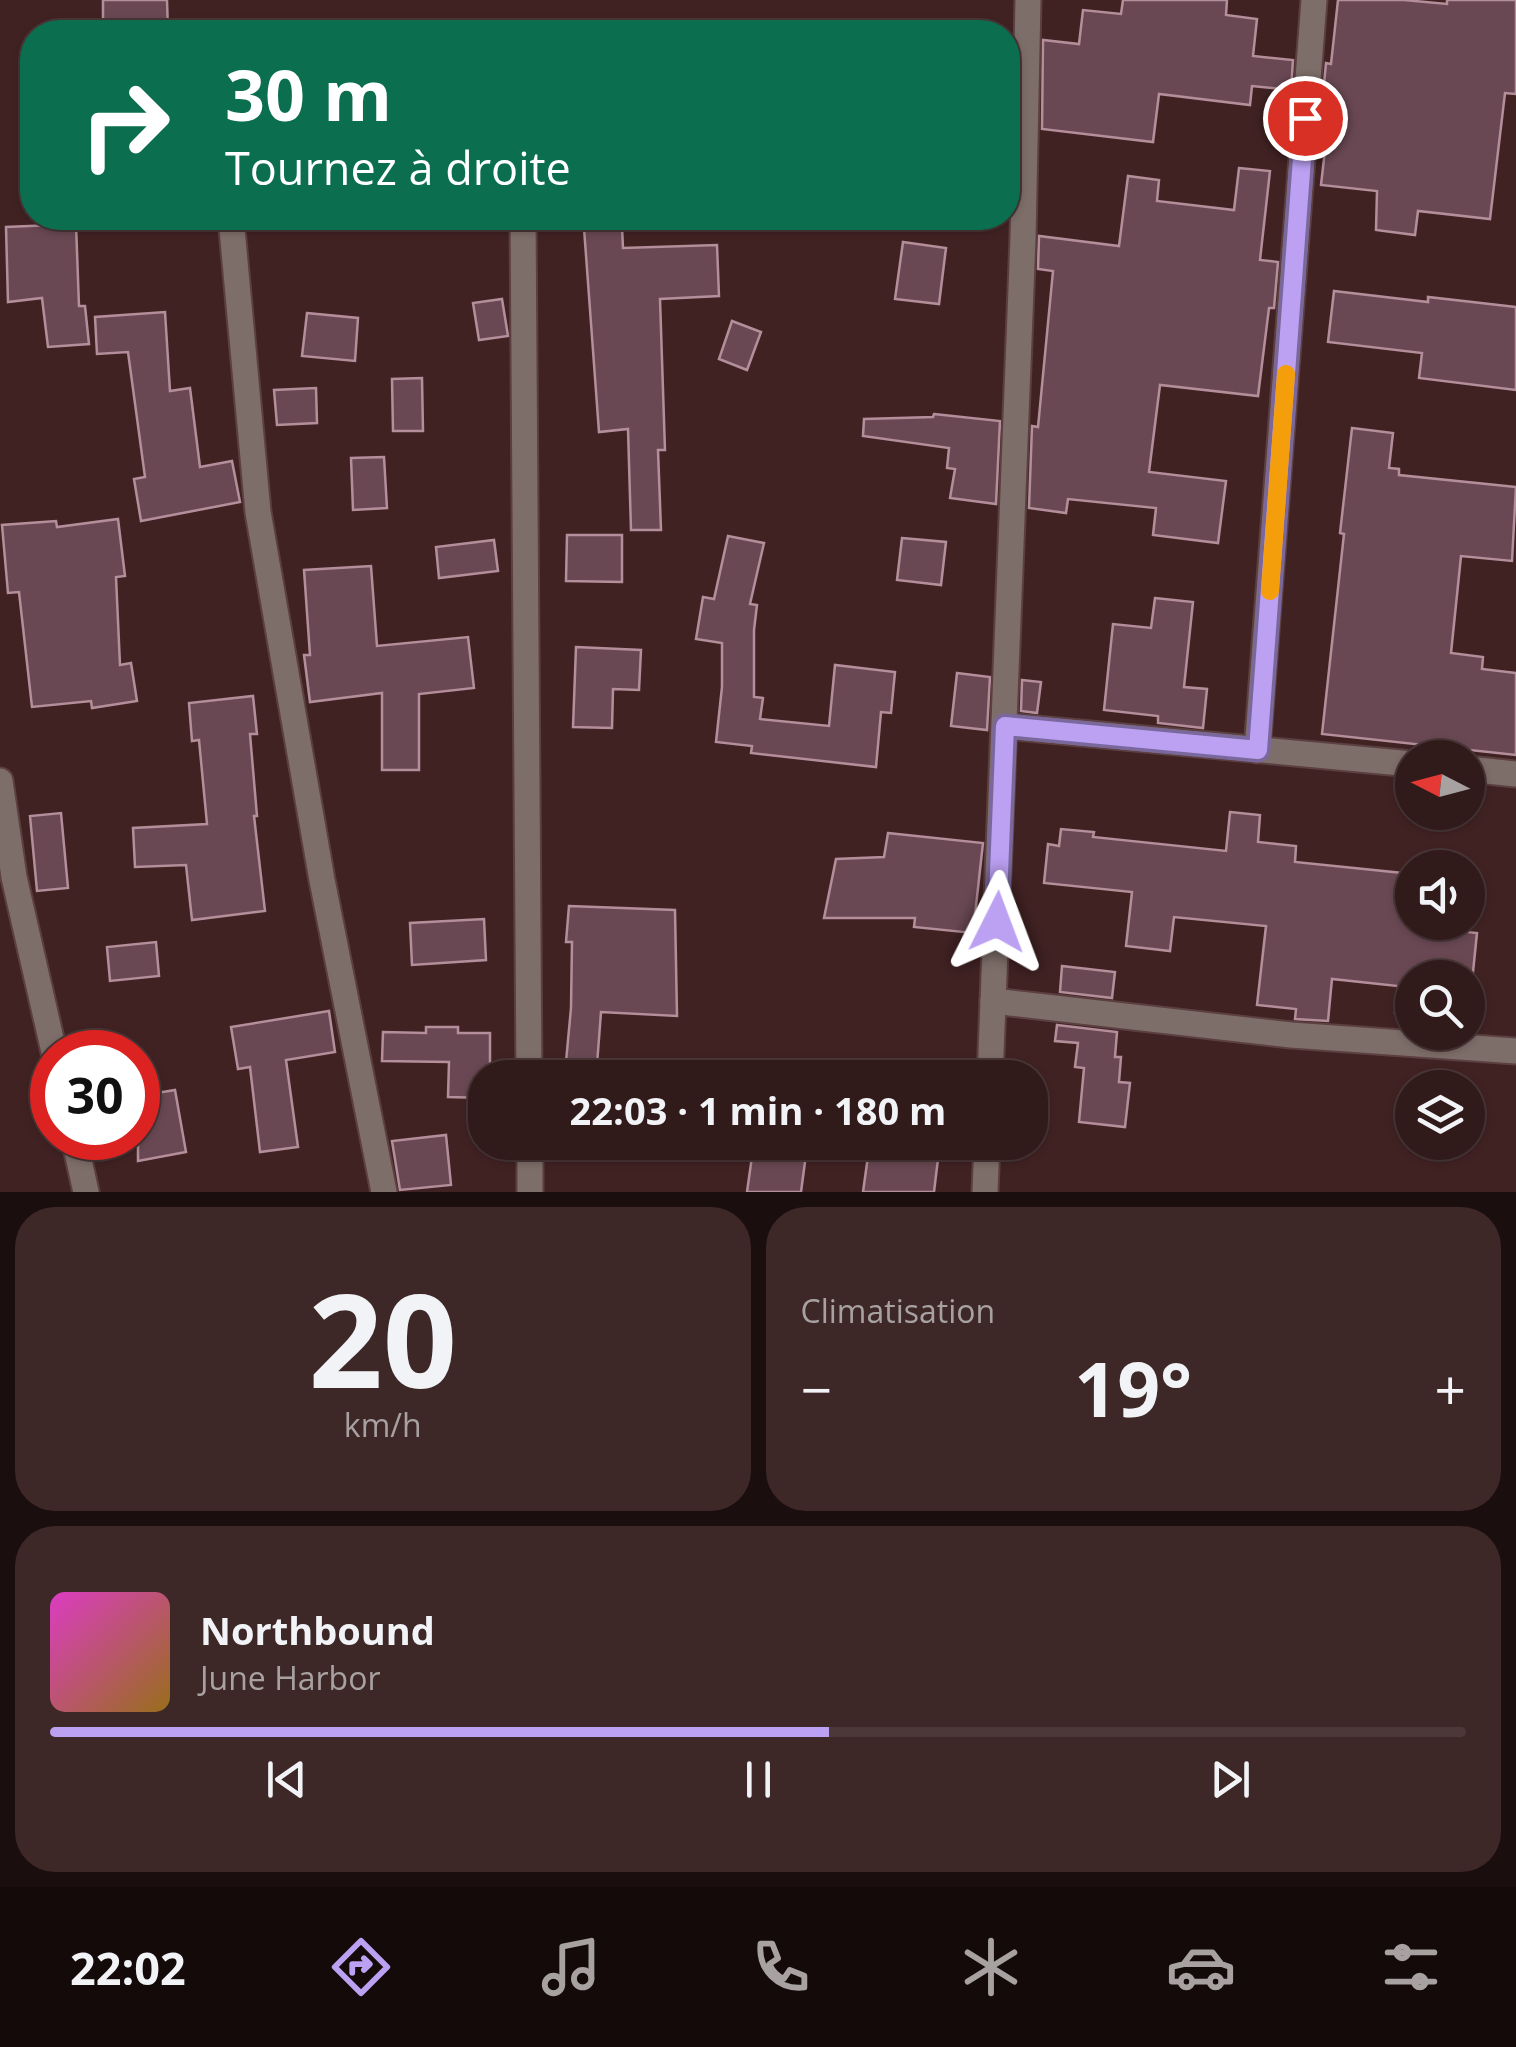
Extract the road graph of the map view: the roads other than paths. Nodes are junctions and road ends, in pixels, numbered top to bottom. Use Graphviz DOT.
graph roads {
  1 [pos="1028,0"];
  2 [pos="1314,0"];
  3 [pos="231,230"];
  4 [pos="524,230"];
  5 [pos="1005,726"];
  6 [pos="1258,750"];
  7 [pos="1395,762"];
  8 [pos="1485,771"];
  9 [pos="1516,774"];
  10 [pos="0,780"];
  11 [pos="993,1000"];
  12 [pos="49,1030"];
  13 [pos="1516,1051"];
  14 [pos="529,1060"];
  15 [pos="991,1060"];
  16 [pos="79,1160"];
  17 [pos="530,1160"];
  18 [pos="986,1160"];
  19 [pos="86,1192"];
  20 [pos="384,1192"];
  21 [pos="530,1192"];
  22 [pos="984,1192"];
  1 -- 5 [label="street"];
  2 -- 6 [label="street"];
  3 -- 20 [label="street"];
  4 -- 14 [label="street"];
  5 -- 6 [label="street"];
  5 -- 11 [label="street"];
  6 -- 7 [label="street"];
  8 -- 9 [label="street"];
  10 -- 12 [label="street"];
  11 -- 13 [label="street"];
  11 -- 15 [label="street"];
  16 -- 19 [label="street"];
  17 -- 21 [label="street"];
  18 -- 22 [label="street"];
}
